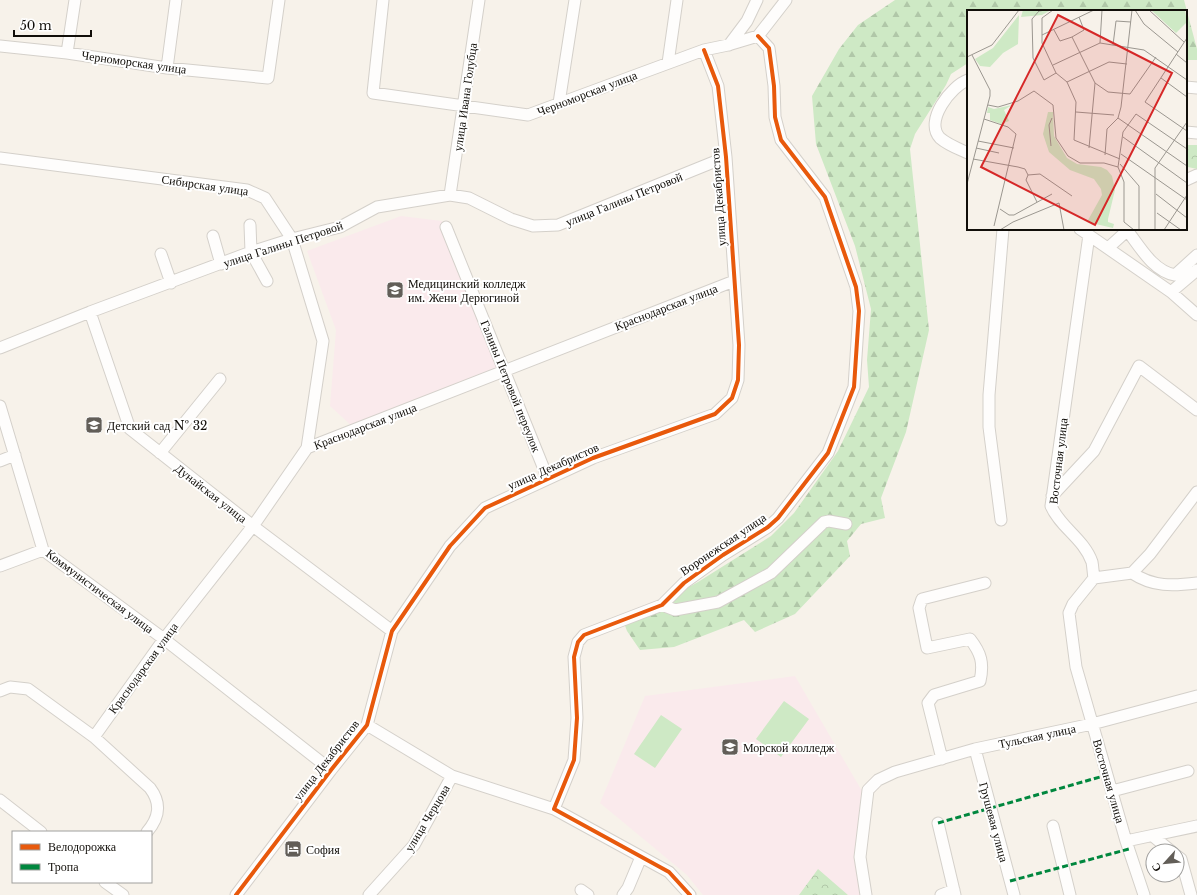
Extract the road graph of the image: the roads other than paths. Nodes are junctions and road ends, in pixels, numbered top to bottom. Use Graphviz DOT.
graph roads {
  1 [pos="75,0"];
  2 [pos="176,0"];
  3 [pos="279,0"];
  4 [pos="383,0"];
  5 [pos="479,0"];
  6 [pos="575,0"];
  7 [pos="677,0"];
  8 [pos="757,0"];
  9 [pos="786,0"];
  10 [pos="758,36"];
  11 [pos="728,45"];
  12 [pos="0,46"];
  13 [pos="704,50"];
  14 [pos="67,53"];
  15 [pos="668,63"];
  16 [pos="167,68"];
  17 [pos="967,81"];
  18 [pos="1187,87"];
  19 [pos="1197,88"];
  20 [pos="559,103"];
  21 [pos="464,105"];
  22 [pos="1187,132"];
  23 [pos="1197,133"];
  24 [pos="967,152"];
  25 [pos="0,158"];
  26 [pos="726,158"];
  27 [pos="1197,175"];
  28 [pos="1187,180"];
  29 [pos="450,195"];
  30 [pos="250,225"];
  31 [pos="446,227"];
  32 [pos="1003,230"];
  33 [pos="1082,230"];
  34 [pos="1128,230"];
  35 [pos="1089,235"];
  36 [pos="213,236"];
  37 [pos="292,239"];
  38 [pos="1108,248"];
  39 [pos="251,252"];
  40 [pos="161,254"];
  41 [pos="1197,255"];
  42 [pos="221,264"];
  43 [pos="1197,270"];
  44 [pos="267,281"];
  45 [pos="734,281"];
  46 [pos="171,283"];
  47 [pos="1171,292"];
  48 [pos="90,312"];
  49 [pos="1197,315"];
  50 [pos="0,348"];
  51 [pos="505,371"];
  52 [pos="220,379"];
  53 [pos="0,406"];
  54 [pos="1197,410"];
  55 [pos="307,448"];
  56 [pos="160,453"];
  57 [pos="15,456"];
  58 [pos="0,461"];
  59 [pos="548,479"];
  60 [pos="1197,492"];
  61 [pos="1052,496"];
  62 [pos="1001,520"];
  63 [pos="846,524"];
  64 [pos="253,526"];
  65 [pos="43,550"];
  66 [pos="0,566"];
  67 [pos="1132,573"];
  68 [pos="1094,578"];
  69 [pos="985,583"];
  70 [pos="1197,583"];
  71 [pos="662,605"];
  72 [pos="392,631"];
  73 [pos="164,639"];
  74 [pos="0,691"];
  75 [pos="1197,696"];
  76 [pos="1092,724"];
  77 [pos="367,725"];
  78 [pos="94,737"];
  79 [pos="975,749"];
  80 [pos="942,759"];
  81 [pos="331,770"];
  82 [pos="1188,771"];
  83 [pos="452,776"];
  84 [pos="1112,791"];
  85 [pos="0,800"];
  86 [pos="554,809"];
  87 [pos="938,823"];
  88 [pos="1052,826"];
  89 [pos="1197,826"];
  90 [pos="40,831"];
  91 [pos="147,831"];
  92 [pos="1154,837"];
  93 [pos="1126,841"];
  94 [pos="1161,843"];
  95 [pos="641,857"];
  96 [pos="1185,873"];
  97 [pos="106,883"];
  98 [pos="955,893"];
  99 [pos="123,895"];
  100 [pos="236,895"];
  101 [pos="369,895"];
  102 [pos="623,895"];
  103 [pos="690,895"];
  104 [pos="866,895"];
  105 [pos="941,895"];
  106 [pos="1014,895"];
  107 [pos="1070,895"];
  108 [pos="1144,895"];
  109 [pos="1191,895"];
  1 -- 14 [label="street"];
  2 -- 16 [label="street"];
  3 -- 16 [label="street, Черноморская улица"];
  4 -- 21 [label="street, Черноморская улица"];
  5 -- 21 [label="street, улица Ивана Голубца"];
  6 -- 20 [label="street"];
  7 -- 15 [label="street"];
  8 -- 11 [label="street"];
  9 -- 10 [label="street"];
  10 -- 11 [label="street"];
  10 -- 71 [label="street, Воронежская улица"];
  11 -- 13 [label="street"];
  12 -- 14 [label="street, Черноморская улица"];
  13 -- 15 [label="street, Черноморская улица"];
  13 -- 26 [label="street, улица Декабристов"];
  14 -- 16 [label="street, Черноморская улица"];
  15 -- 20 [label="street, Черноморская улица"];
  17 -- 24 [label="street"];
  18 -- 19 [label="street"];
  20 -- 21 [label="street, Черноморская улица"];
  21 -- 29 [label="street, улица Ивана Голубца"];
  22 -- 23 [label="street"];
  25 -- 37 [label="street, Сибирская улица"];
  26 -- 29 [label="street, улица Галины Петровой"];
  26 -- 45 [label="street, улица Декабристов"];
  27 -- 28 [label="street"];
  29 -- 37 [label="street, улица Галины Петровой"];
  30 -- 39 [label="street"];
  31 -- 51 [label="street, Галины Петровой переулок"];
  32 -- 62 [label="street"];
  33 -- 35 [label="street"];
  34 -- 38 [label="street"];
  34 -- 41 [label="street"];
  35 -- 38 [label="street"];
  35 -- 61 [label="street, Восточная улица"];
  36 -- 42 [label="street"];
  37 -- 39 [label="street, улица Галины Петровой"];
  37 -- 55 [label="street, Сибирская улица"];
  38 -- 47 [label="street"];
  39 -- 42 [label="street, улица Галины Петровой"];
  39 -- 44 [label="street"];
  40 -- 46 [label="street"];
  42 -- 46 [label="street, улица Галины Петровой"];
  43 -- 47 [label="street"];
  45 -- 51 [label="street, Краснодарская улица"];
  45 -- 59 [label="street, улица Декабристов"];
  46 -- 48 [label="street, улица Галины Петровой"];
  47 -- 49 [label="street"];
  48 -- 50 [label="street, улица Галины Петровой"];
  48 -- 56 [label="street, Дунайская улица"];
  51 -- 55 [label="street, Краснодарская улица"];
  51 -- 59 [label="street, Галины Петровой переулок"];
  52 -- 56 [label="street"];
  53 -- 57 [label="street, Коммунистическая улица"];
  54 -- 61 [label="street"];
  55 -- 64 [label="street, Краснодарская улица"];
  56 -- 64 [label="street, Дунайская улица"];
  57 -- 58 [label="street"];
  57 -- 65 [label="street, Коммунистическая улица"];
  59 -- 72 [label="street, улица Декабристов"];
  60 -- 67 [label="street"];
  61 -- 68 [label="street, Восточная улица"];
  63 -- 71 [label="street"];
  64 -- 72 [label="street, Дунайская улица"];
  64 -- 73 [label="street, Краснодарская улица"];
  65 -- 66 [label="street"];
  65 -- 73 [label="street, Коммунистическая улица"];
  67 -- 68 [label="street"];
  67 -- 70 [label="street"];
  68 -- 76 [label="street, Восточная улица"];
  69 -- 80 [label="street"];
  71 -- 86 [label="street, Воронежская улица"];
  72 -- 77 [label="street, улица Декабристов"];
  73 -- 78 [label="street, Краснодарская улица"];
  73 -- 81 [label="street, Коммунистическая улица"];
  74 -- 78 [label="street"];
  75 -- 76 [label="street, Тульская улица"];
  76 -- 79 [label="street, Тульская улица"];
  76 -- 84 [label="street, Восточная улица"];
  77 -- 81 [label="street, улица Декабристов"];
  77 -- 83 [label="street, улица Декабристов"];
  78 -- 91 [label="street"];
  79 -- 80 [label="street, Тульская улица"];
  79 -- 106 [label="street, Грушевая улица"];
  80 -- 104 [label="street, Тульская улица"];
  81 -- 100 [label="street, улица Декабристов"];
  82 -- 84 [label="street"];
  83 -- 86 [label="street, улица Декабристов"];
  83 -- 101 [label="street, улица Черцова"];
  84 -- 93 [label="street, Восточная улица"];
  85 -- 90 [label="street"];
  86 -- 95 [label="street, улица Декабристов"];
  87 -- 98 [label="street"];
  88 -- 107 [label="street"];
  89 -- 92 [label="street"];
  92 -- 93 [label="street"];
  92 -- 94 [label="street"];
  93 -- 108 [label="street, Восточная улица"];
  95 -- 102 [label="street"];
  95 -- 103 [label="street, улица Декабристов"];
  96 -- 109 [label="street"];
  97 -- 99 [label="street"];
  98 -- 105 [label="street"];
}
